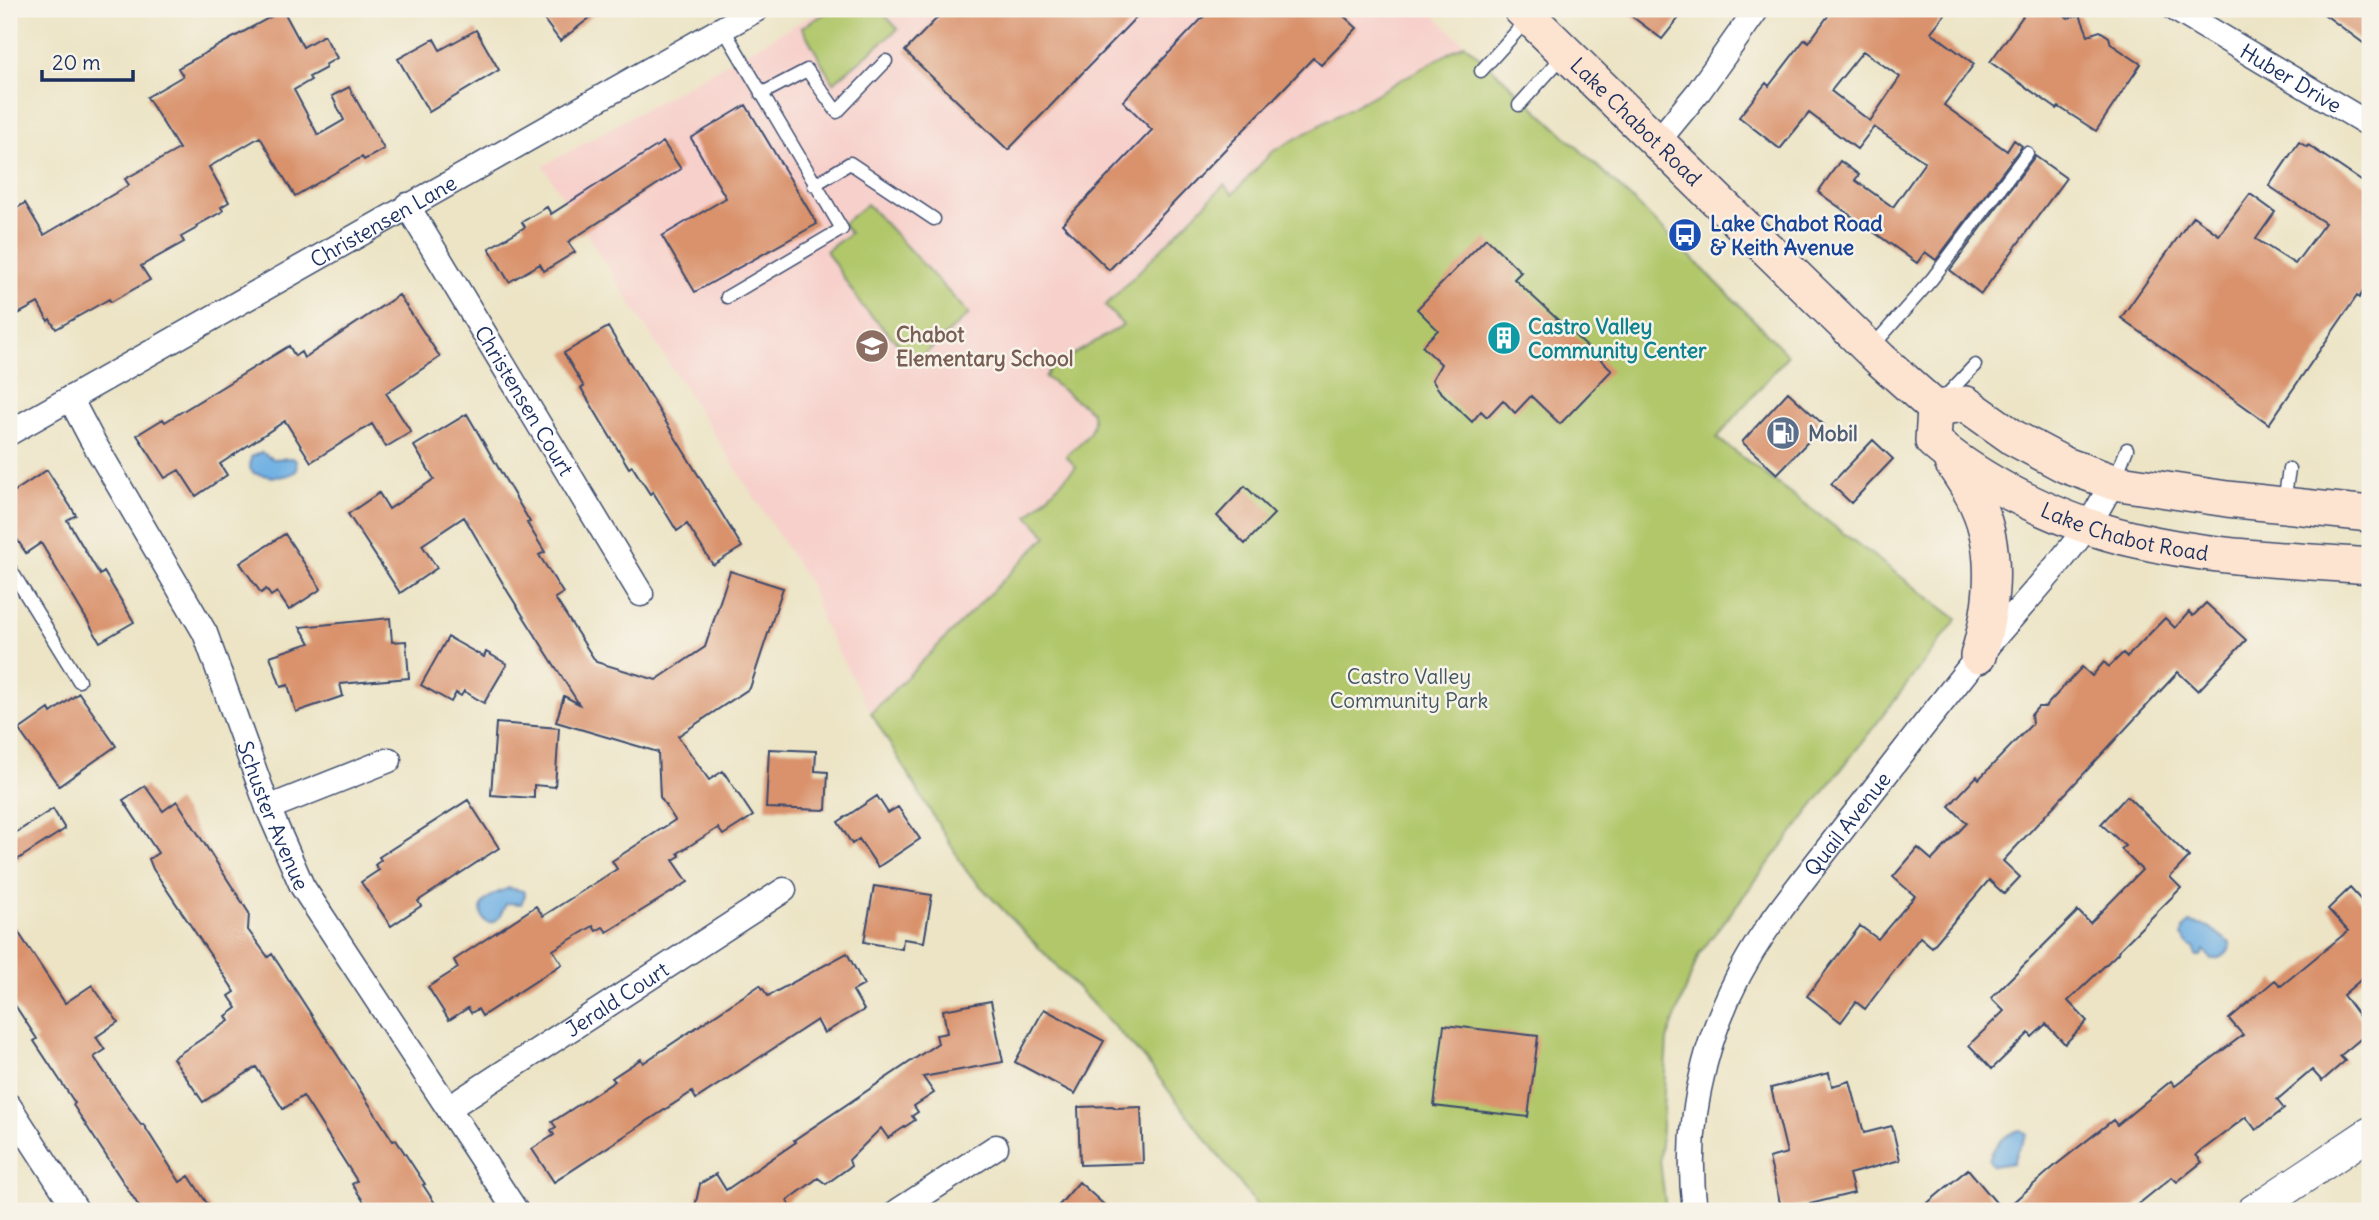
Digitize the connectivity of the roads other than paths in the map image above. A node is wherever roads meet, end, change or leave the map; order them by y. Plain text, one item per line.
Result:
1 (757, 9) edge
2 (1757, 9) edge
3 (2175, 9) edge
4 (1525, 13) edge
5 (723, 28) junction
6 (1566, 53) junction
7 (886, 61) dead end
8 (1481, 71) dead end
9 (761, 94) junction
10 (1519, 105) dead end
11 (2370, 125) edge
12 (1658, 141) junction
13 (2027, 153) dead end
14 (814, 185) junction
15 (407, 205) junction
16 (934, 219) dead end
17 (727, 297) dead end
18 (1870, 349) junction
19 (1975, 365) dead end
20 (70, 398) junction
21 (1934, 408) junction
22 (12, 424) edge
23 (2127, 449) dead end
24 (1946, 453) junction
25 (2289, 469) dead end
26 (2113, 482) junction
27 (2284, 506) junction
28 (2370, 514) edge
29 (2088, 526) junction
30 (2370, 566) edge
31 (9, 568) edge
32 (641, 594) dead end
33 (1978, 656) junction
34 (79, 681) dead end
35 (390, 760) dead end
36 (268, 808) junction
37 (784, 890) dead end
38 (9, 1106) edge
39 (449, 1108) junction
40 (2370, 1133) edge
41 (996, 1147) dead end
42 (77, 1211) edge
43 (516, 1211) edge
44 (898, 1211) edge
45 (1695, 1211) edge
46 (2253, 1211) edge

1 - 5 street, Christensen Lane
2 - 12 street
3 - 11 street, Huber Drive
4 - 6 main road, Lake Chabot Road
4 - 8 lane
5 - 9 lane
5 - 15 street, Christensen Lane
6 - 10 lane
6 - 12 main road, Lake Chabot Road
7 - 9 lane
9 - 14 lane
12 - 18 main road, Lake Chabot Road
13 - 18 lane
14 - 16 lane
14 - 17 lane
15 - 20 street, Christensen Lane
15 - 32 street, Christensen Court
18 - 21 main road, Lake Chabot Road
19 - 21 lane
20 - 22 street, Christensen Lane
20 - 36 street, Schuster Avenue
21 - 24 main road
21 - 26 main road, Lake Chabot Road
23 - 26 lane
24 - 29 main road, Lake Chabot Road
24 - 33 main road
25 - 27 lane
26 - 27 main road, Lake Chabot Road
26 - 29 street, Quail Avenue
27 - 28 main road, Lake Chabot Road
29 - 30 main road, Lake Chabot Road
29 - 33 street, Quail Avenue
31 - 34 lane
33 - 45 street, Quail Avenue
35 - 36 street
36 - 39 street, Schuster Avenue
37 - 39 street, Jerald Court
38 - 42 street
39 - 43 street, Schuster Avenue
40 - 46 street
41 - 44 street

